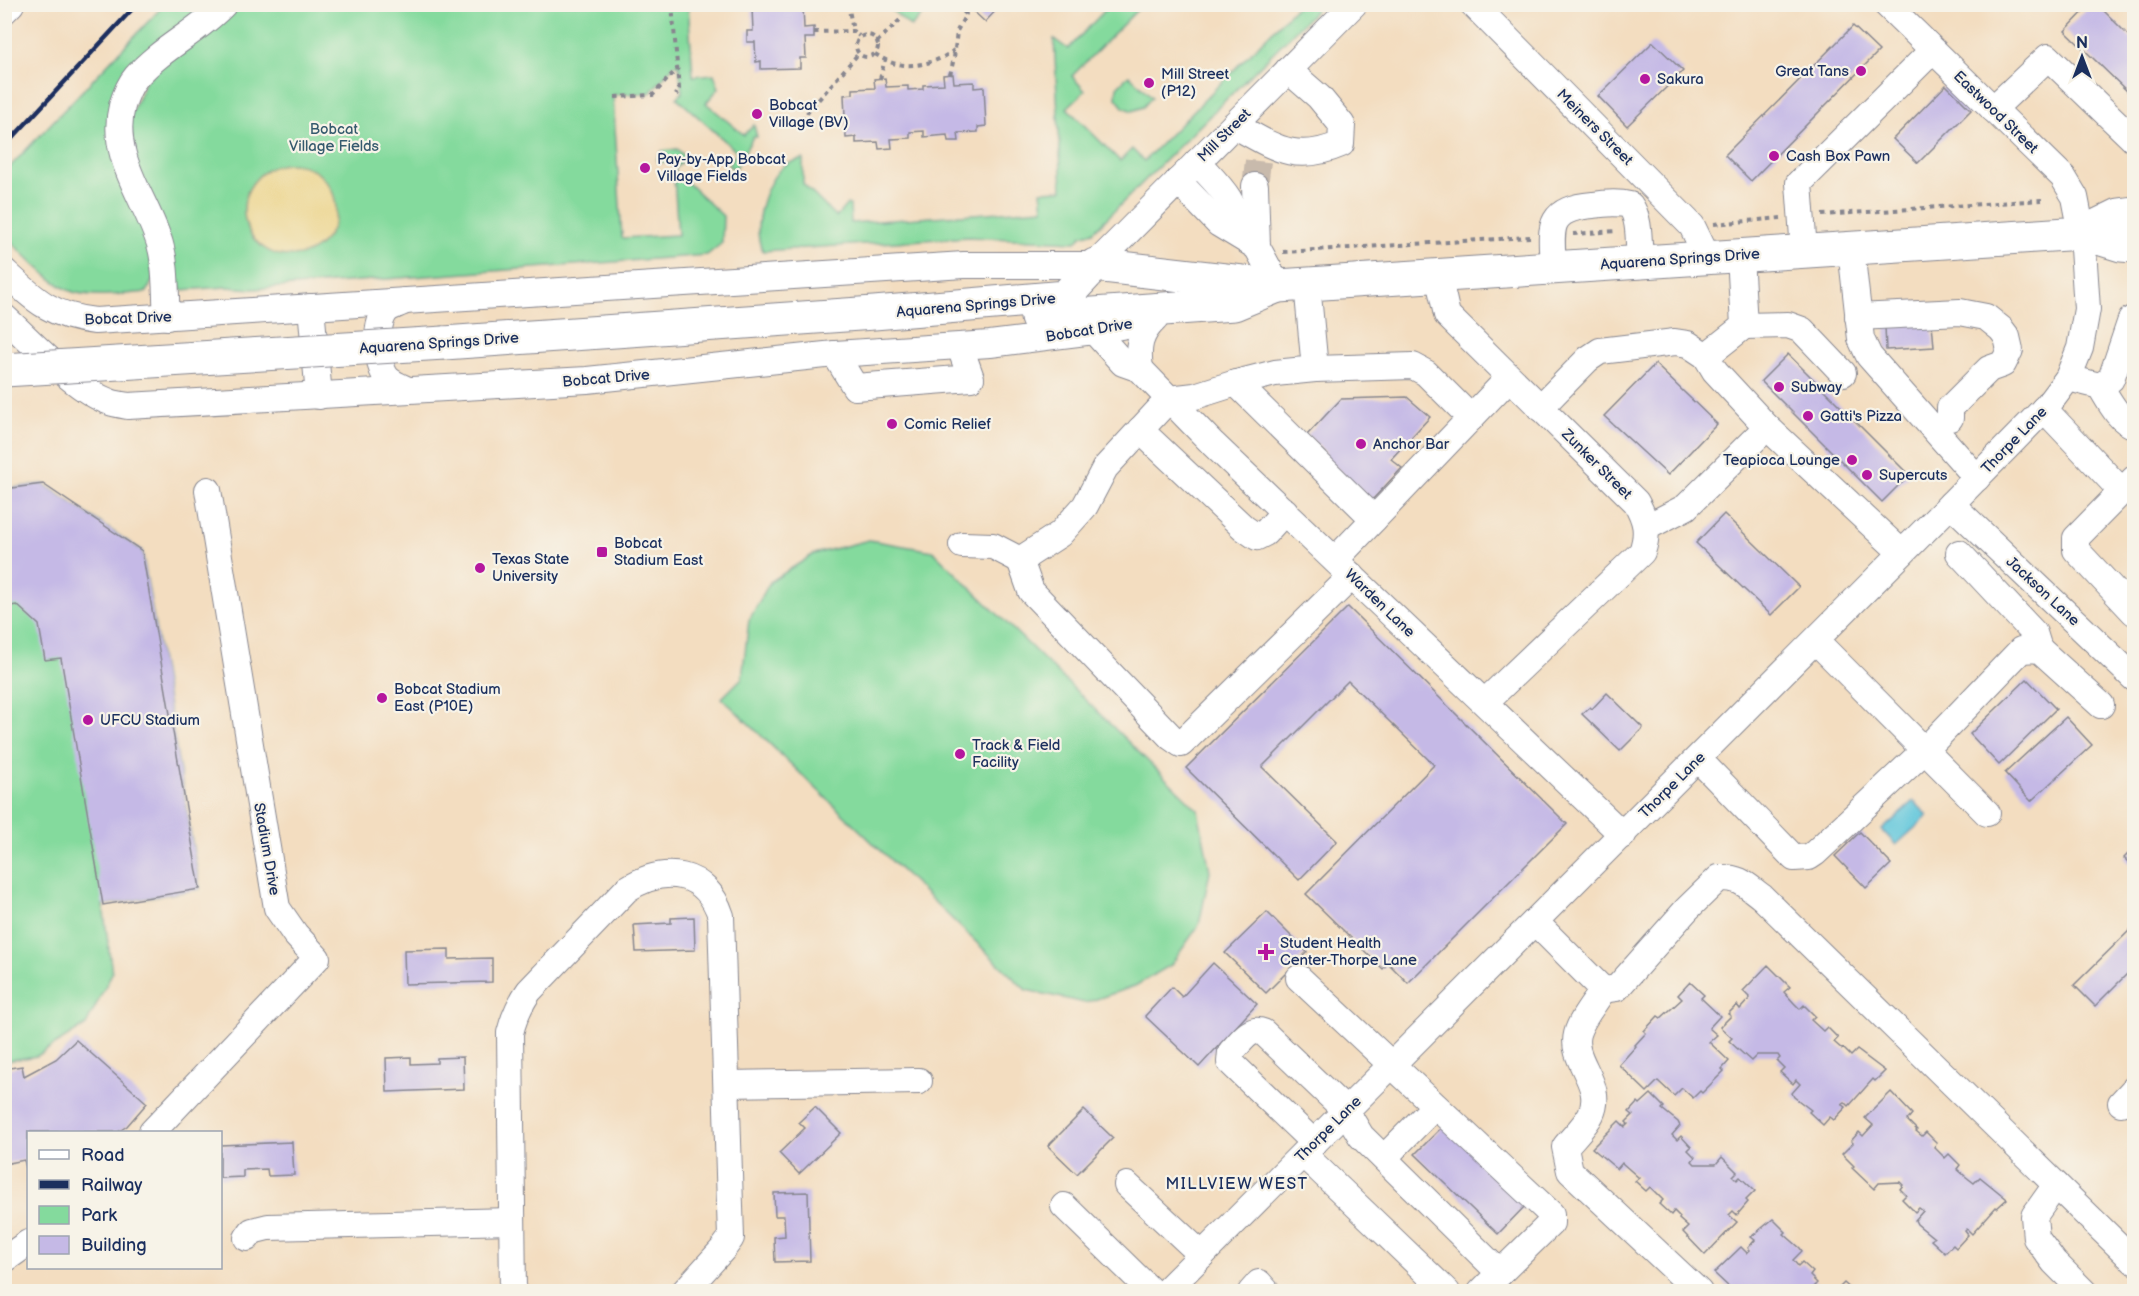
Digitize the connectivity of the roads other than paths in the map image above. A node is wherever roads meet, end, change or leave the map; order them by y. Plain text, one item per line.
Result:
1 (11, 4) edge
2 (224, 4) edge
3 (1354, 4) edge
4 (1473, 4) edge
5 (1886, 4) edge
6 (4, 11) edge
7 (1932, 51) junction
8 (1288, 70) junction
9 (1993, 109) junction
10 (1234, 125) junction
11 (2134, 140) edge
12 (1197, 162) junction
13 (1647, 180) junction
14 (1178, 181) junction
15 (1255, 186) tunnel mouth
16 (1630, 205) junction
17 (2134, 213) edge
18 (2082, 233) junction
19 (1252, 245) junction
20 (1639, 246) junction
21 (2134, 246) edge
22 (1851, 249) junction
23 (1804, 251) junction
24 (1740, 256) junction
25 (1707, 257) junction
26 (1095, 265) junction
27 (1553, 267) junction
28 (4, 271) edge
29 (1438, 275) junction
30 (1293, 285) junction
31 (405, 301) junction
32 (1234, 304) junction
33 (310, 307) junction
34 (874, 314) junction
35 (4, 317) edge
36 (167, 317) junction
37 (1858, 317) junction
38 (2134, 318) edge
39 (1155, 320) junction
40 (1744, 326) junction
41 (1094, 332) junction
42 (1706, 356) junction
43 (1140, 369) junction
44 (1315, 369) junction
45 (4, 370) edge
46 (1843, 374) dead end
47 (1509, 378) junction
48 (2068, 378) junction
49 (1236, 383) junction
50 (2100, 386) junction
51 (408, 390) junction
52 (319, 396) junction
53 (1169, 399) junction
54 (1540, 408) junction
55 (2044, 409) junction
56 (1471, 418) junction
57 (1943, 425) junction
58 (2134, 425) edge
59 (1767, 427) junction
60 (1140, 430) junction
61 (1977, 478) junction
62 (2126, 487) edge
63 (208, 490) dead end
64 (1951, 504) junction
65 (1285, 512) junction
66 (1374, 519) junction
67 (1647, 527) junction
68 (962, 545) dead end
69 (1902, 553) junction
70 (1959, 553) dead end
71 (1020, 560) junction
72 (1344, 568) junction
73 (2134, 612) edge
74 (1816, 641) junction
75 (2039, 649) junction
76 (2134, 678) edge
77 (1485, 702) junction
78 (2101, 705) dead end
79 (1925, 750) junction
80 (1698, 759) junction
81 (1987, 813) dead end
82 (1623, 835) junction
83 (1535, 922) junction
84 (1299, 978) dead end
85 (1603, 990) junction
86 (1392, 1065) junction
87 (919, 1081) dead end
88 (727, 1084) junction
89 (1435, 1106) junction
90 (1346, 1111) junction
91 (153, 1131) edge
92 (1308, 1148) junction
93 (1384, 1158) junction
94 (1126, 1185) dead end
95 (2056, 1185) junction
96 (1064, 1206) dead end
97 (512, 1221) junction
98 (247, 1238) dead end
99 (27, 1244) edge
100 (1202, 1255) junction
101 (4, 1260) edge
102 (2134, 1261) edge
103 (1500, 1273) junction
104 (513, 1292) edge
105 (684, 1292) edge
106 (1152, 1292) edge
107 (1165, 1292) edge
108 (1251, 1292) edge
109 (1267, 1292) edge
110 (1447, 1292) edge
111 (1481, 1292) edge
112 (1699, 1292) edge
113 (2084, 1292) edge

1 - 6 street
2 - 36 street
3 - 8 street, Mill Street
4 - 13 street, Meiners Street
5 - 7 street, Eastwood Street
7 - 9 street, Eastwood Street
7 - 23 street
8 - 10 street, Mill Street
8 - 10 street
9 - 11 street
9 - 18 street, Eastwood Street
10 - 12 street, Mill Street
12 - 14 street, Mill Street
12 - 19 street
13 - 16 street
13 - 25 street, Meiners Street
14 - 19 street
14 - 26 street, Mill Street
15 - 19 street
16 - 20 street
16 - 27 street
17 - 18 main road, Aquarena Springs Drive
18 - 21 main road, Aquarena Springs Drive
18 - 22 main road, Aquarena Springs Drive
18 - 48 street, Thorpe Lane
19 - 30 street
20 - 25 main road, Aquarena Springs Drive
20 - 27 main road, Aquarena Springs Drive
22 - 23 main road, Aquarena Springs Drive
22 - 37 street
23 - 24 main road, Aquarena Springs Drive
24 - 25 main road, Aquarena Springs Drive
24 - 40 street
26 - 30 main road, Aquarena Springs Drive
26 - 31 street, Bobcat Drive
26 - 34 main road, Aquarena Springs Drive
27 - 29 main road, Aquarena Springs Drive
28 - 36 street, Bobcat Drive
29 - 30 main road, Aquarena Springs Drive
29 - 47 street, Zunker Street
30 - 32 main road, Aquarena Springs Drive
30 - 44 street
31 - 33 street, Bobcat Drive
31 - 51 street
32 - 34 main road, Aquarena Springs Drive
32 - 39 street, Bobcat Drive
33 - 36 street, Bobcat Drive
33 - 52 street
34 - 45 main road, Aquarena Springs Drive, bridge
35 - 52 street, Bobcat Drive
37 - 57 street
37 - 57 street
38 - 50 street
39 - 41 street, Bobcat Drive
39 - 43 street
40 - 42 street
40 - 46 street
41 - 43 street, Warden Lane
41 - 51 street, Bobcat Drive
42 - 54 street
42 - 59 street
43 - 53 street, Warden Lane
44 - 49 street
44 - 56 street
47 - 54 street, Zunker Street
47 - 56 street
48 - 50 street
48 - 55 street, Thorpe Lane
49 - 53 street
49 - 66 street
50 - 58 street
51 - 52 street, Bobcat Drive
53 - 60 street
53 - 65 street, Warden Lane
54 - 67 street, Zunker Street
55 - 61 street, Thorpe Lane
55 - 62 street
56 - 66 street
57 - 61 street
59 - 67 street
59 - 69 street
60 - 65 street
60 - 71 street
61 - 64 street, Thorpe Lane
62 - 73 street
63 - 91 street, Stadium Drive
64 - 69 street, Thorpe Lane
64 - 76 street, Jackson Lane
65 - 72 street, Warden Lane
66 - 72 street
67 - 77 street
68 - 71 street
69 - 74 street, Thorpe Lane
70 - 75 street
71 - 72 street
72 - 77 street, Warden Lane
74 - 79 street
74 - 80 street, Thorpe Lane
75 - 78 street
75 - 79 street
77 - 82 street, Warden Lane
79 - 80 street
79 - 81 street
80 - 82 street, Thorpe Lane
82 - 83 street, Thorpe Lane
83 - 85 street
83 - 86 street, Thorpe Lane
84 - 86 street
85 - 95 street
85 - 112 street
86 - 89 street
86 - 90 street, Thorpe Lane
87 - 88 street
88 - 97 street
88 - 105 street
89 - 93 street
89 - 103 street
90 - 92 street, Thorpe Lane
90 - 92 street
90 - 93 street
92 - 100 street, Thorpe Lane
92 - 110 street
93 - 103 street
94 - 100 street
95 - 102 street
95 - 113 street
96 - 106 street
97 - 98 street
97 - 104 street
99 - 101 street
100 - 107 street, Thorpe Lane
103 - 111 street
108 - 109 street

